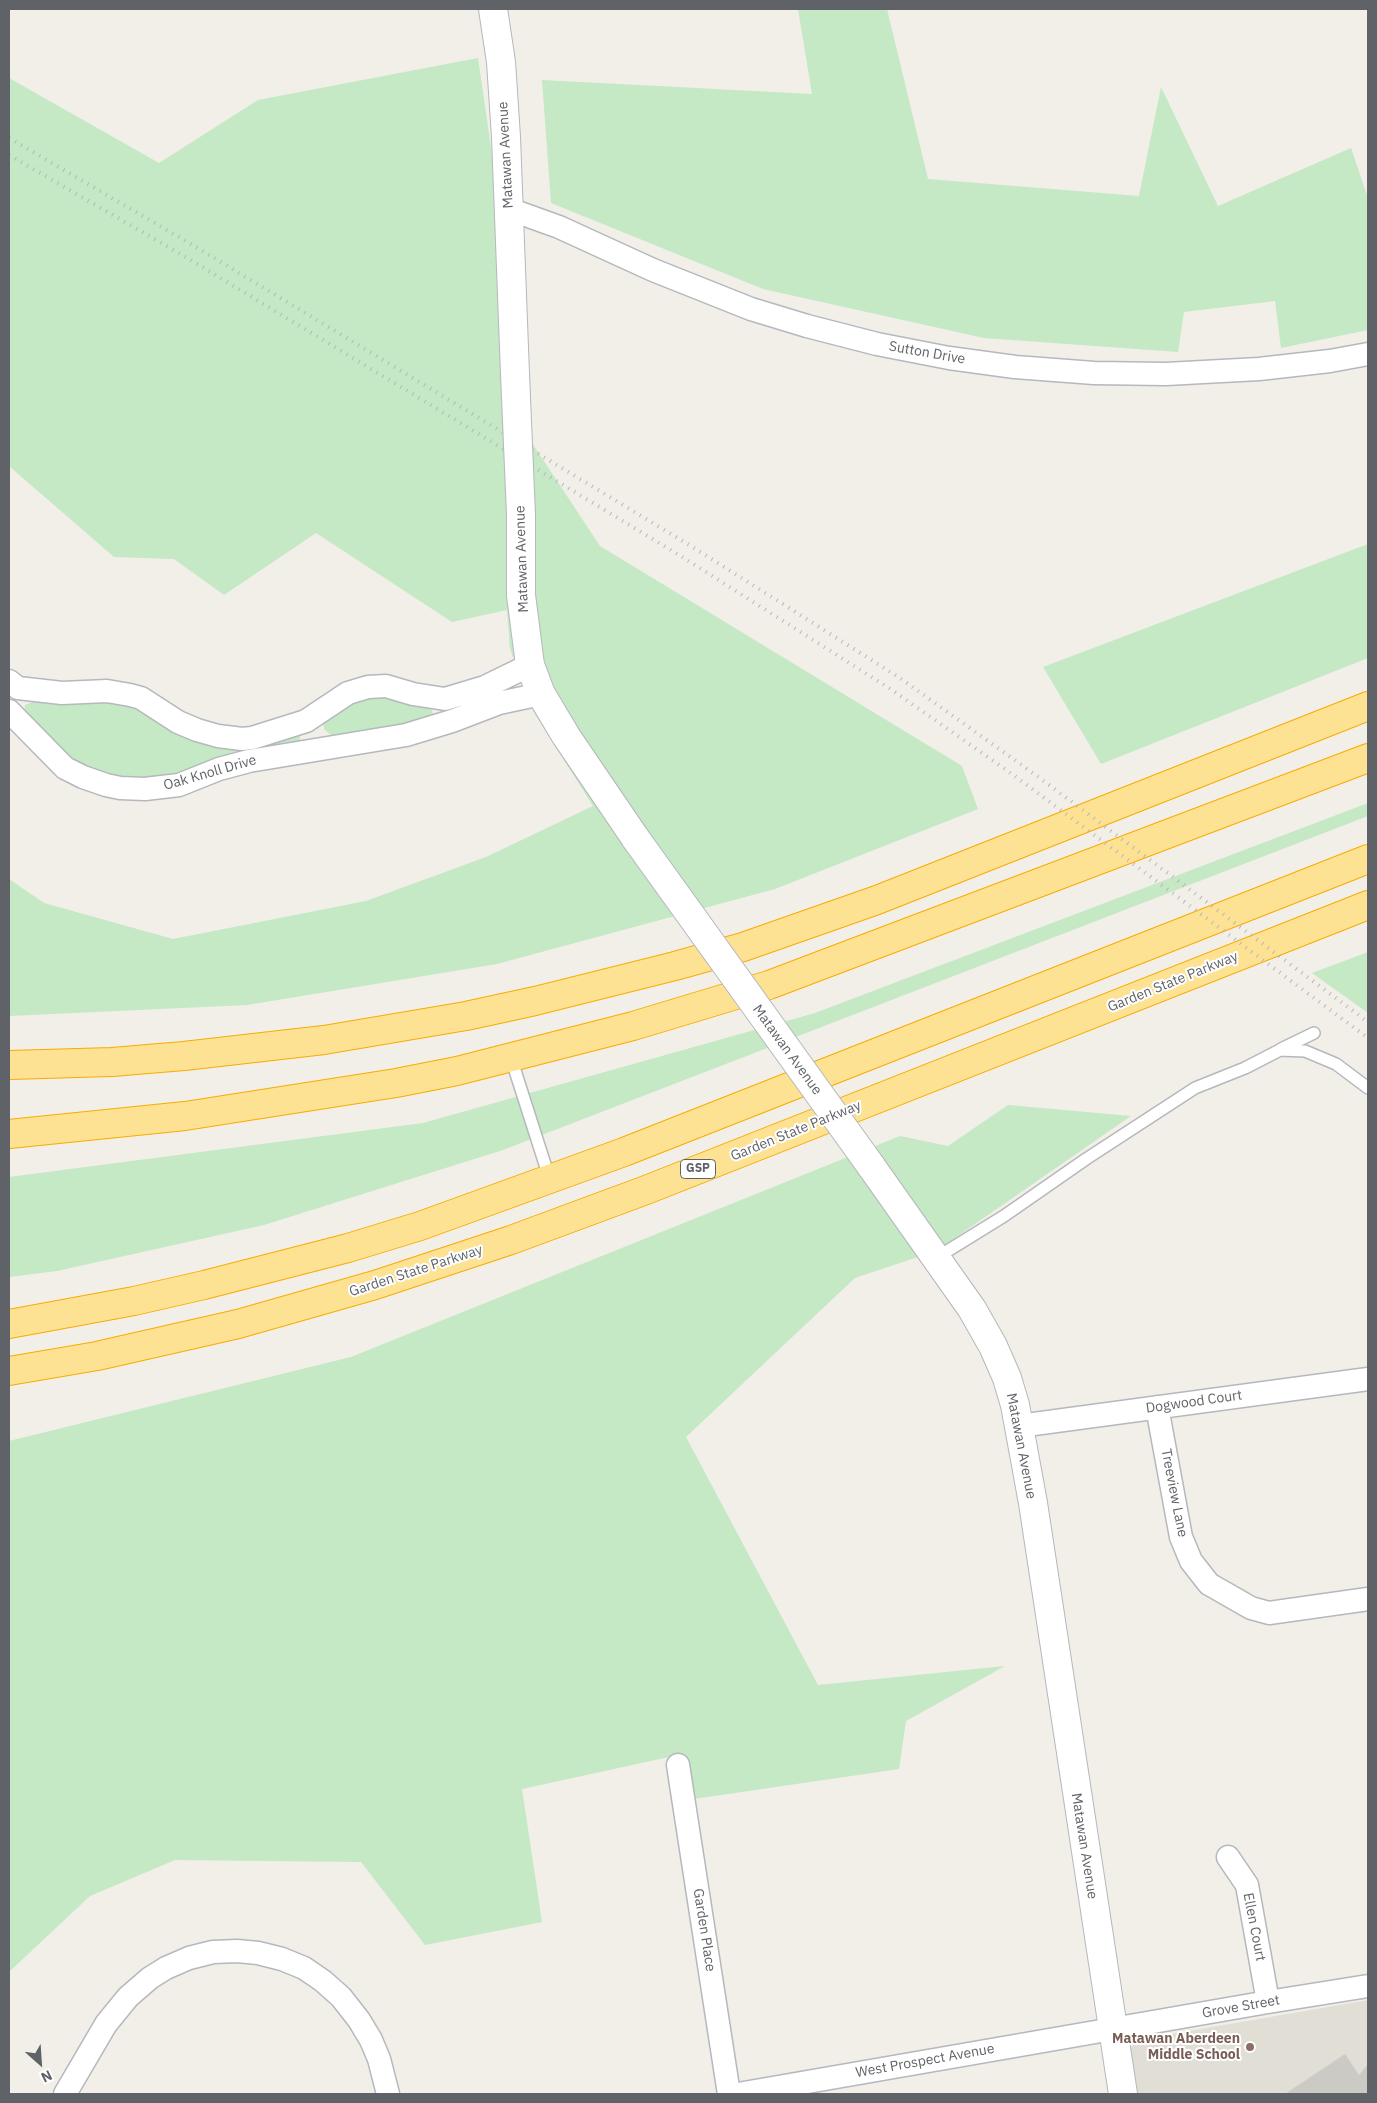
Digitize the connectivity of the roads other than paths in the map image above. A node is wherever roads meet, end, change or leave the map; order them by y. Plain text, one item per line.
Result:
1 (493, 9) edge
2 (509, 209) junction
3 (1368, 354) edge
4 (530, 664) junction
5 (12, 691) edge
6 (541, 694) junction
7 (445, 699) junction
8 (1368, 706) edge
9 (9, 711) edge
10 (306, 721) junction
11 (452, 722) junction
12 (318, 748) junction
13 (1368, 758) edge
14 (1368, 859) edge
15 (1368, 905) edge
16 (1314, 1033) dead end
17 (1280, 1050) junction
18 (511, 1057) junction
19 (9, 1065) edge
20 (1368, 1088) edge
21 (9, 1134) edge
22 (550, 1180) junction
23 (936, 1258) junction
24 (9, 1324) edge
25 (9, 1371) edge
26 (1368, 1379) edge
27 (1157, 1407) junction
28 (1019, 1426) junction
29 (1368, 1599) edge
30 (678, 1765) dead end
31 (1228, 1857) dead end
32 (1368, 1986) edge
33 (1268, 2002) junction
34 (1113, 2028) junction
35 (65, 2094) edge
36 (388, 2094) edge
37 (729, 2094) edge
38 (738, 2094) edge
39 (1123, 2094) edge

1 - 2 street, Matawan Avenue
2 - 3 street, Sutton Drive
2 - 4 street, Matawan Avenue, bridge
4 - 6 street, Matawan Avenue
4 - 7 street, Oak Knoll Drive
5 - 10 street, Oak Knoll Drive
6 - 11 street, Oak Knoll Drive
6 - 23 street, Matawan Avenue, bridge
7 - 10 street, Oak Knoll Drive
7 - 11 street
8 - 19 highway
9 - 12 street, Oak Knoll Drive
10 - 12 street
11 - 12 street, Oak Knoll Drive
13 - 18 highway
14 - 22 highway
15 - 25 highway, Garden State Parkway / GSP
16 - 17 lane
17 - 20 lane
17 - 23 lane
18 - 21 highway
18 - 22 lane
22 - 24 highway
23 - 28 street, Matawan Avenue
26 - 27 street, Dogwood Court
27 - 28 street, Dogwood Court
27 - 29 street, Treeview Lane
28 - 34 street, Matawan Avenue
30 - 37 street, Garden Place
31 - 33 street, Ellen Court
32 - 33 street, Grove Street
33 - 34 street, Grove Street
34 - 38 street, West Prospect Avenue
34 - 39 street, Matawan Avenue
35 - 36 street

